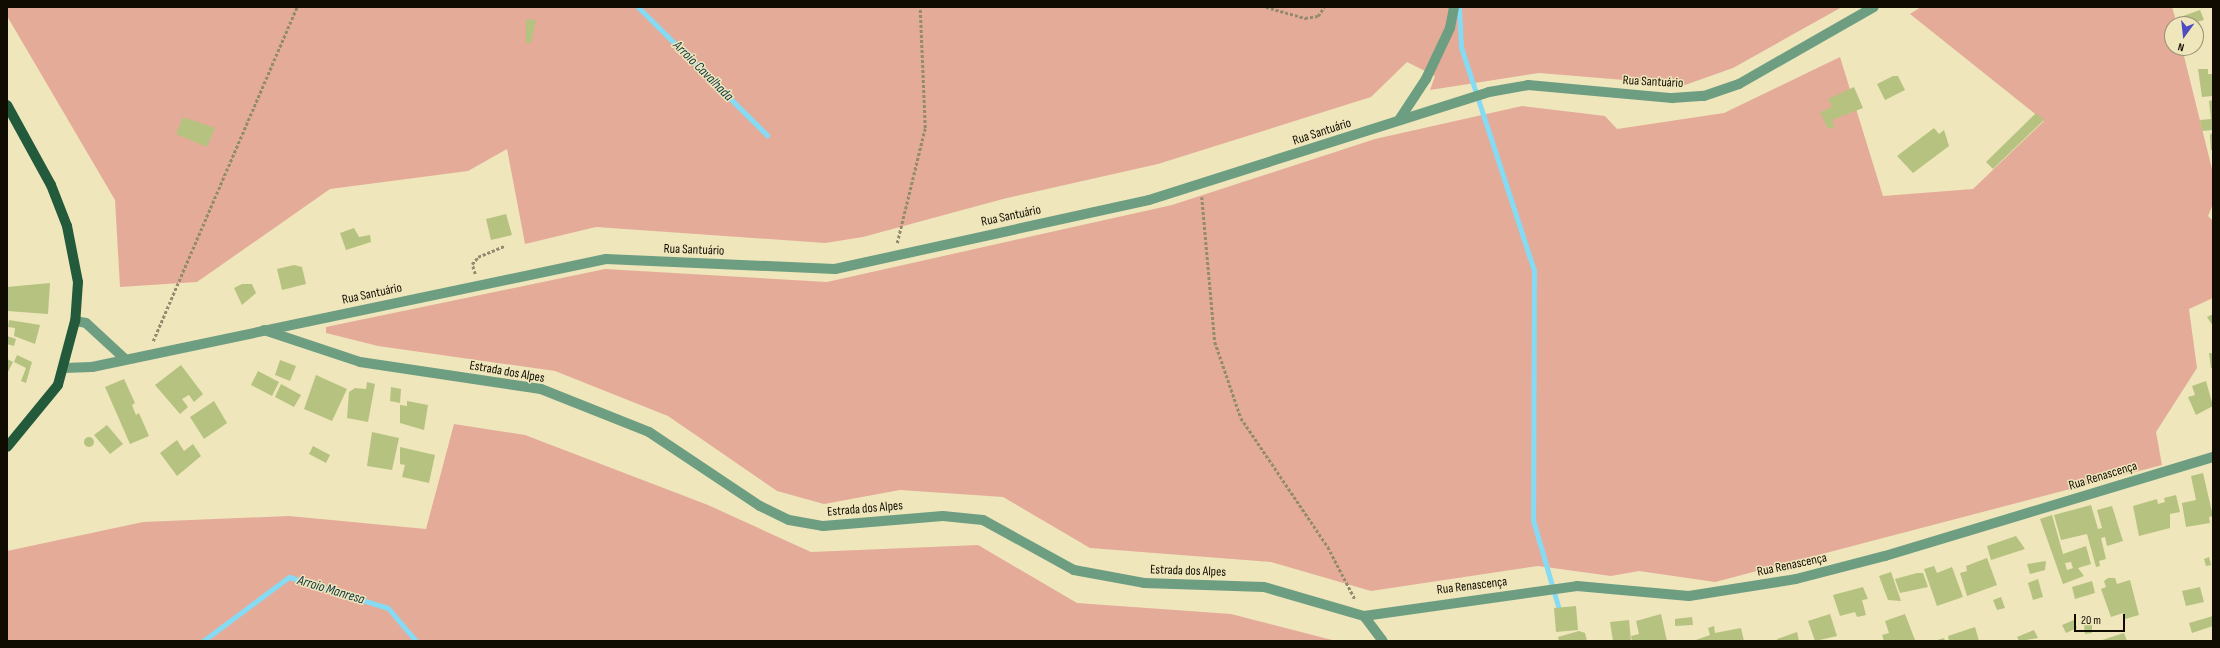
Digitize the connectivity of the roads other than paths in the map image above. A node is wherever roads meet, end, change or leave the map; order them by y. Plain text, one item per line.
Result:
1 (1454, 7) edge
2 (1874, 7) edge
3 (7, 105) edge
4 (1399, 120) junction
5 (75, 321) junction
6 (264, 330) junction
7 (125, 359) junction
8 (64, 368) junction
9 (7, 447) edge
10 (2213, 457) edge
11 (1364, 616) junction
12 (1384, 641) edge

1 - 4 street
2 - 4 street, Rua Santuário
3 - 5 main road
4 - 6 street, Rua Santuário
5 - 7 street
5 - 8 main road
6 - 7 street, Rua Santuário
6 - 11 street, Estrada dos Alpes
7 - 8 street, Rua Santuário
8 - 9 main road
10 - 11 street, Rua Renascença
11 - 12 street

